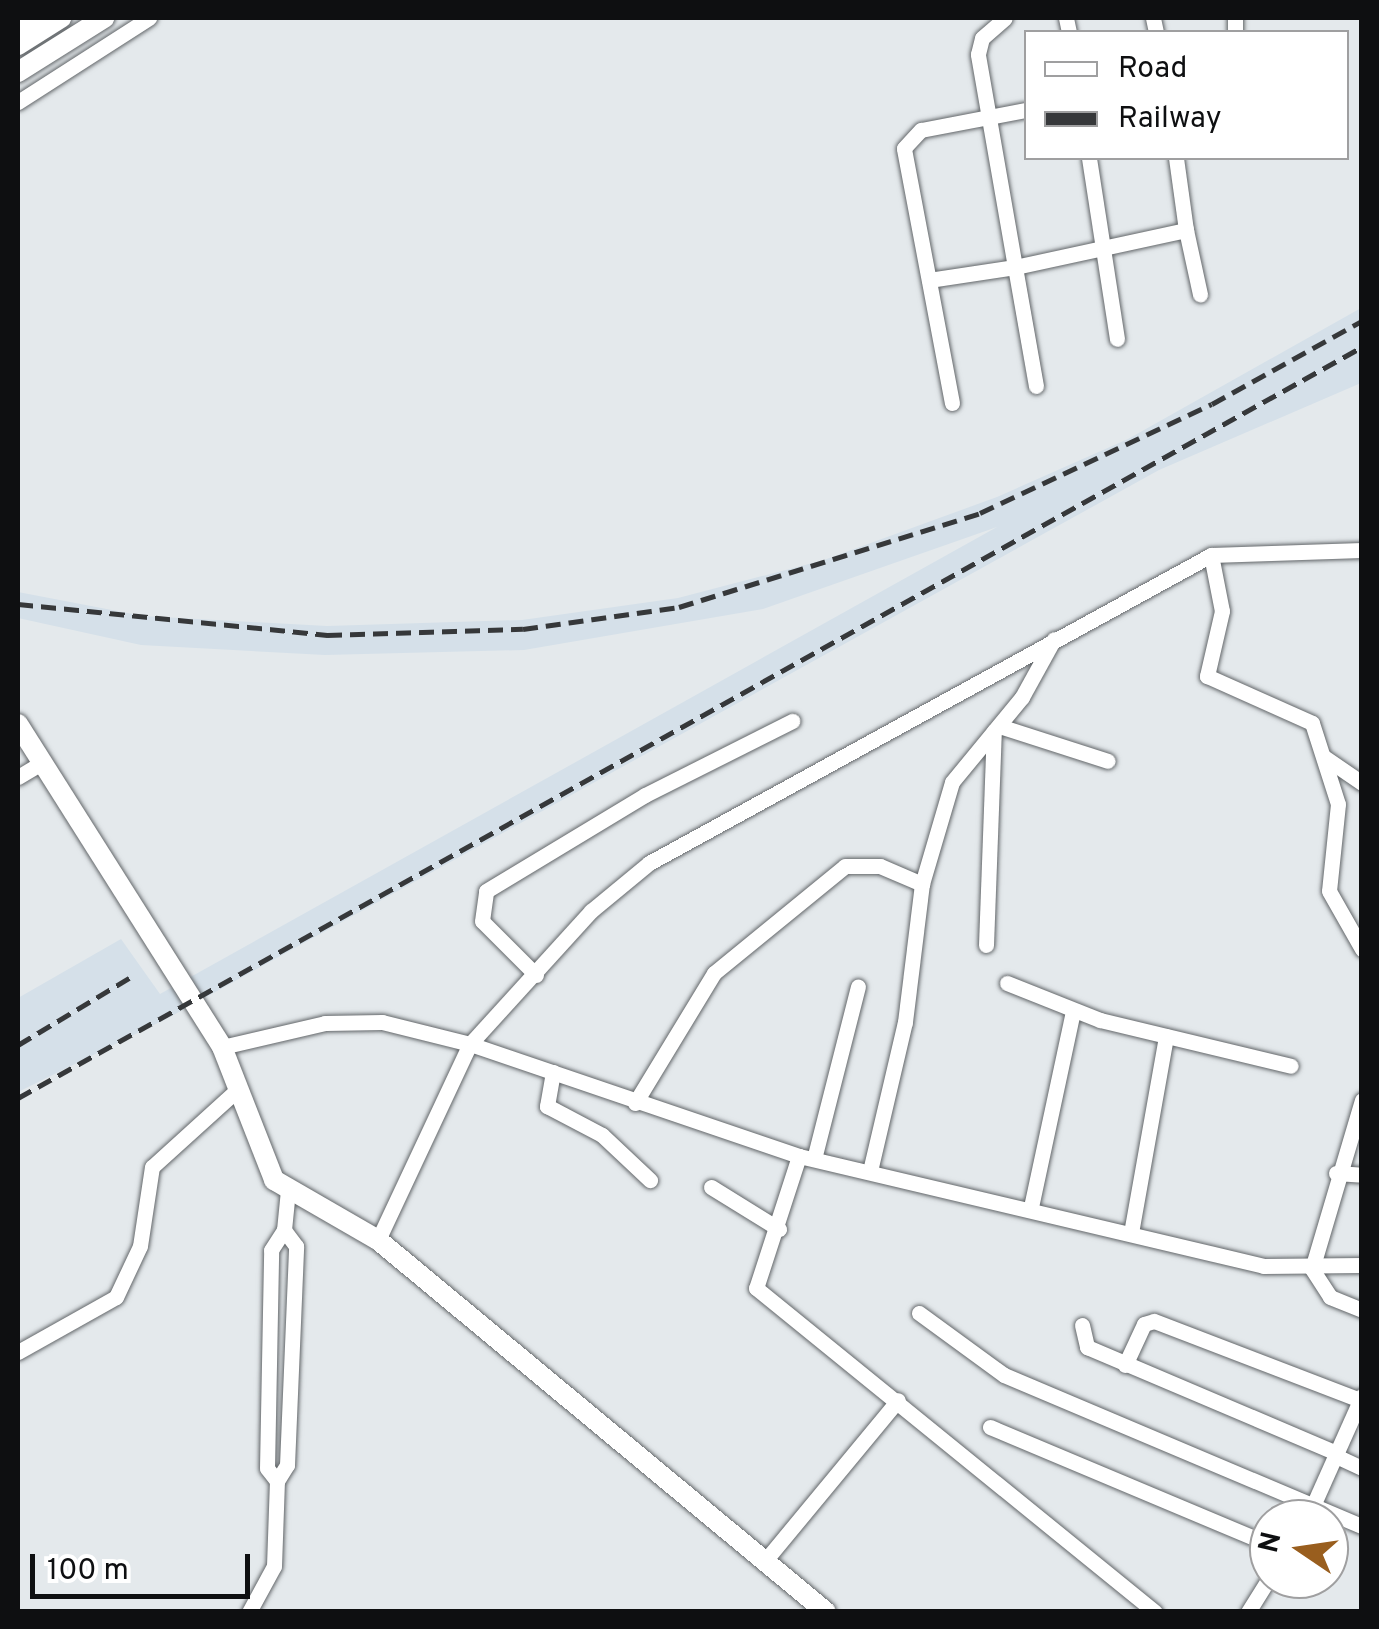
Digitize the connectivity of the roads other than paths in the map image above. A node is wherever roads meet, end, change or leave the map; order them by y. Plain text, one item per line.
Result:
1 (35, 18) edge
2 (61, 18) edge
3 (104, 18) edge
4 (149, 18) edge
5 (1005, 18) edge
6 (18, 28) edge
7 (18, 45) edge
8 (18, 72) edge
9 (18, 102) edge
10 (1024, 110) edge
11 (990, 116) junction
12 (1089, 160) edge
13 (1176, 160) edge
14 (1186, 230) junction
15 (1102, 247) junction
16 (1015, 267) junction
17 (929, 280) junction
18 (1200, 294) dead end
19 (1118, 339) dead end
20 (1036, 386) dead end
21 (952, 403) dead end
22 (1362, 550) edge
23 (1211, 555) junction
24 (1054, 639) junction
25 (792, 721) dead end
26 (18, 724) edge
27 (996, 729) junction
28 (1324, 757) junction
29 (1108, 761) dead end
30 (40, 764) junction
31 (18, 777) edge
32 (1362, 783) edge
33 (922, 884) junction
34 (986, 945) dead end
35 (1362, 948) edge
36 (536, 975) junction
37 (1007, 983) dead end
38 (858, 986) dead end
39 (1073, 1011) junction
40 (1166, 1036) junction
41 (470, 1044) junction
42 (222, 1047) junction
43 (1290, 1066) dead end
44 (553, 1072) junction
45 (238, 1090) junction
46 (1362, 1100) edge
47 (635, 1102) junction
48 (806, 1157) junction
49 (870, 1171) junction
50 (1336, 1174) junction
51 (1362, 1175) edge
52 (650, 1180) dead end
53 (711, 1188) dead end
54 (288, 1190) junction
55 (1031, 1207) junction
56 (779, 1229) junction
57 (284, 1230) junction
58 (1131, 1233) junction
59 (378, 1240) junction
60 (1362, 1265) edge
61 (1312, 1268) junction
62 (1362, 1310) edge
63 (919, 1313) dead end
64 (1082, 1324) dead end
65 (18, 1352) edge
66 (1124, 1366) junction
67 (1361, 1399) edge
68 (898, 1400) junction
69 (990, 1427) dead end
70 (1336, 1454) junction
71 (1362, 1468) edge
72 (277, 1480) junction
73 (1283, 1499) edge
74 (1317, 1499) edge
75 (1249, 1536) edge
76 (764, 1562) junction
77 (250, 1612) edge
78 (826, 1612) edge
79 (1155, 1612) edge

1 - 6 street
2 - 7 street
3 - 8 street
4 - 9 street
5 - 11 street
10 - 11 street
11 - 16 street
11 - 17 street
12 - 15 street
13 - 14 street
14 - 15 street
14 - 18 street
15 - 16 street
15 - 19 street
16 - 17 street
16 - 20 street
17 - 21 street
22 - 23 street
23 - 24 street
23 - 28 street
24 - 27 street
24 - 36 street
25 - 36 street
26 - 30 street
27 - 29 street
27 - 33 street
27 - 34 street
28 - 32 street
28 - 35 street
30 - 31 street
30 - 42 street
33 - 47 street
33 - 49 street
36 - 41 street
37 - 39 street
38 - 48 street
39 - 40 street
39 - 55 street
40 - 43 street
40 - 58 street
41 - 42 street
41 - 44 street
41 - 59 street
42 - 45 street
44 - 47 street
44 - 52 street
45 - 54 street
45 - 65 street
46 - 50 street
47 - 48 street
48 - 49 street
48 - 56 street
49 - 55 street
50 - 51 street
50 - 61 street
53 - 56 street
54 - 57 street
54 - 59 street
55 - 58 street
56 - 68 street
57 - 72 street
57 - 72 street
58 - 61 street
59 - 76 street
60 - 61 street
61 - 62 street
63 - 73 street
64 - 66 street
66 - 67 street
66 - 70 street
67 - 70 street
68 - 76 street
68 - 79 street
69 - 75 street
70 - 71 street
70 - 74 street
72 - 77 street
76 - 78 street

